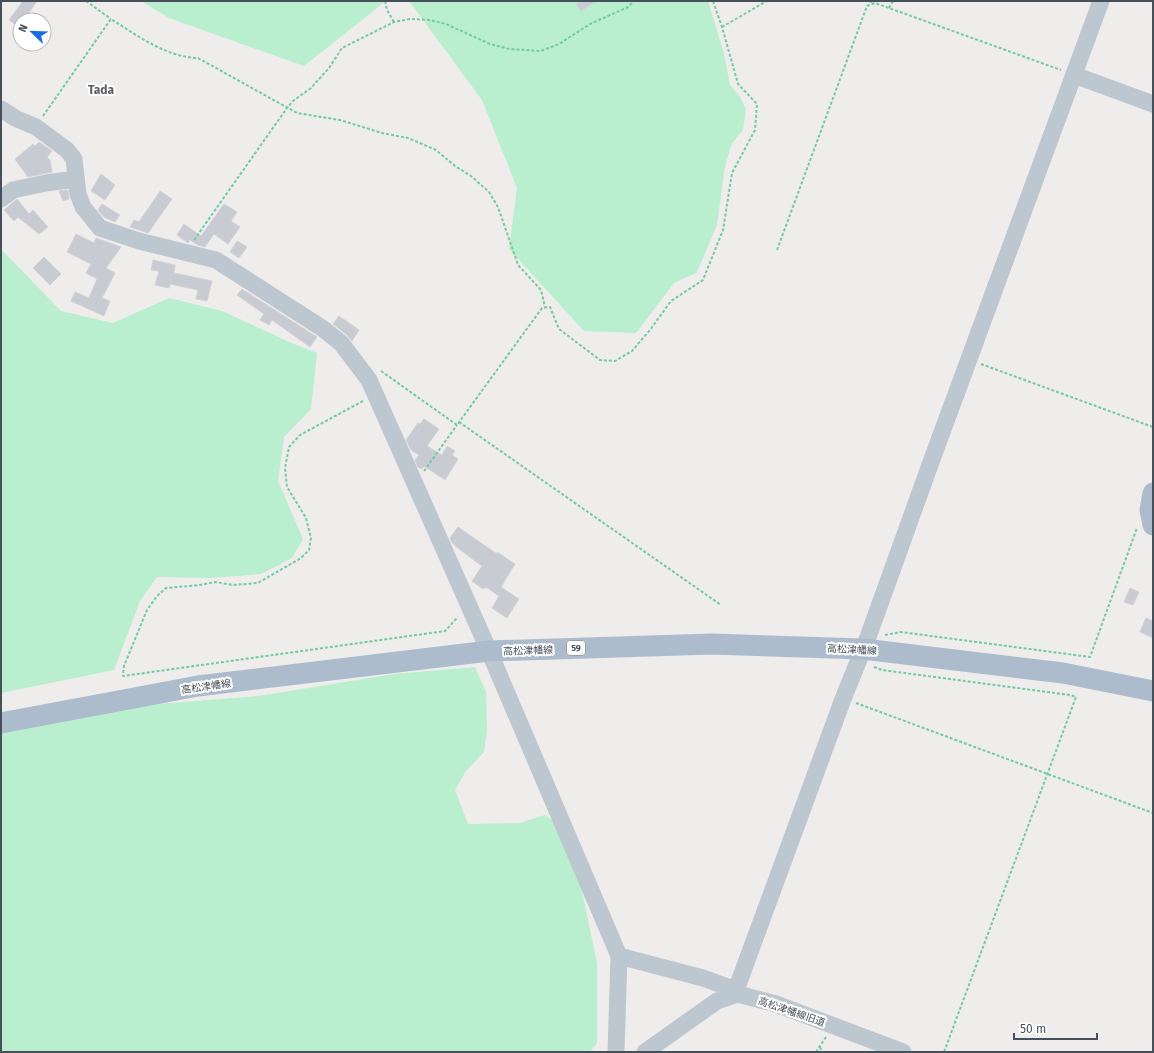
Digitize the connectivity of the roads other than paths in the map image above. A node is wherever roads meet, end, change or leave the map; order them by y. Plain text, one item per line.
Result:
1 (1100, 1) edge
2 (1074, 75) junction
3 (1153, 104) edge
4 (4, 116) edge
5 (76, 180) junction
6 (1, 199) edge
7 (1153, 493) edge
8 (1152, 521) edge
9 (863, 649) junction
10 (489, 651) junction
11 (1153, 691) edge
12 (1, 723) edge
13 (619, 956) junction
14 (737, 992) junction
15 (616, 1052) edge
16 (645, 1052) edge
17 (903, 1052) edge

1 - 2 street
2 - 3 street
2 - 9 street
4 - 5 street
5 - 6 street
5 - 10 street
7 - 8 main road
9 - 10 main road, 高松津幡線 / 59
9 - 11 main road, 高松津幡線 / 59
9 - 14 street
10 - 12 main road, 高松津幡線 / 59
10 - 13 street
13 - 14 street, 高松津幡線旧道
13 - 15 street
14 - 16 street
14 - 17 street, 高松津幡線旧道

